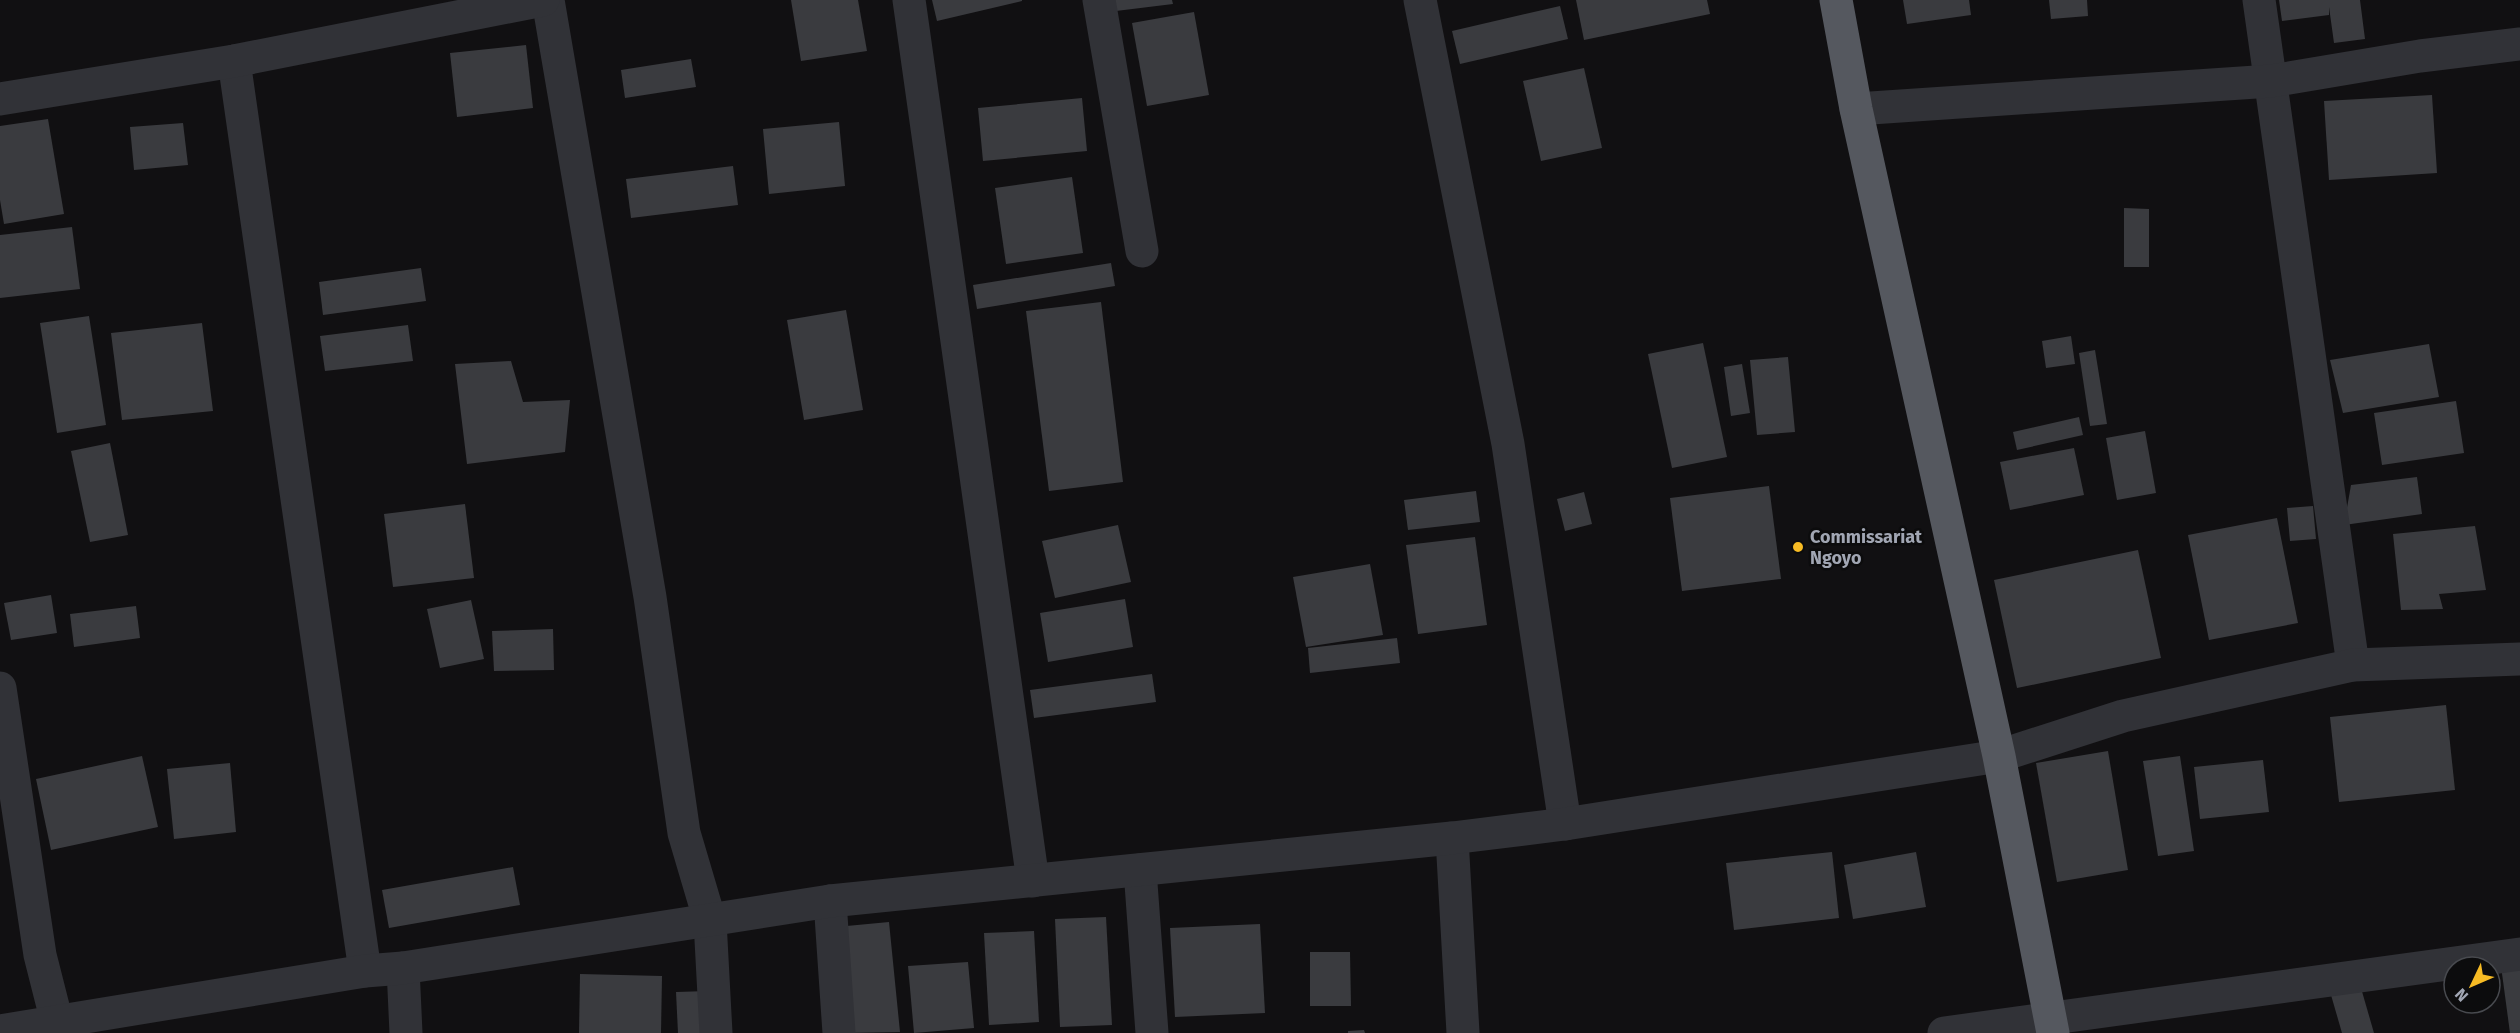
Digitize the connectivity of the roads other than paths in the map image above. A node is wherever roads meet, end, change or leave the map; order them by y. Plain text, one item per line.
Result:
1 (543, 0) edge
2 (548, 0) edge
3 (909, 0) edge
4 (1099, 0) edge
5 (1420, 0) edge
6 (1836, 0) edge
7 (2259, 0) edge
8 (2520, 44) edge
9 (234, 61) junction
10 (2271, 81) junction
11 (0, 99) edge
12 (1856, 109) junction
13 (1143, 251) dead end
14 (2520, 659) edge
15 (2353, 664) junction
16 (0, 688) edge
17 (1999, 756) junction
18 (1565, 824) junction
19 (1452, 838) junction
20 (1140, 870) junction
21 (1033, 881) junction
22 (830, 901) junction
23 (710, 921) junction
24 (2520, 954) edge
25 (403, 968) junction
26 (365, 971) junction
27 (2051, 1025) edge
28 (58, 1028) edge
29 (0, 1031) edge
30 (406, 1033) edge
31 (716, 1033) edge
32 (839, 1033) edge
33 (1152, 1033) edge
34 (1463, 1033) edge
35 (1944, 1033) edge

1 - 9 street
2 - 23 street
3 - 21 street
4 - 13 street
5 - 18 street
6 - 12 highway
7 - 10 street
8 - 10 street
9 - 11 street
9 - 26 street
10 - 12 street
10 - 15 street
12 - 17 highway
14 - 15 street
15 - 17 street
16 - 28 street
17 - 18 street
17 - 27 highway
18 - 19 street
19 - 20 street
19 - 34 street
20 - 21 street
20 - 33 street
21 - 22 street
22 - 23 street
22 - 32 street
23 - 25 street
23 - 31 street
24 - 27 street
25 - 26 street
25 - 30 street
26 - 28 street
27 - 35 street
28 - 29 street

